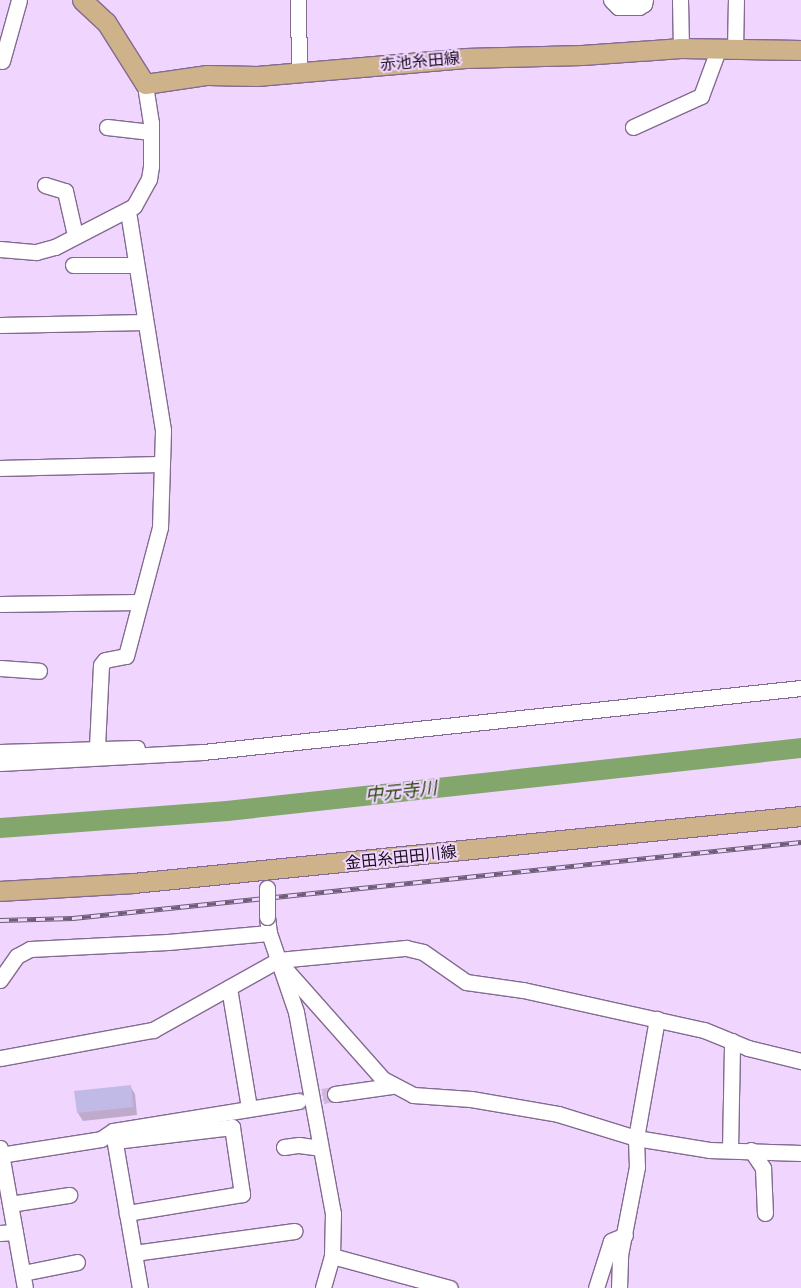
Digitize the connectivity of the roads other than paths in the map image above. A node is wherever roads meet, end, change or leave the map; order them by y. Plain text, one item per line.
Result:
1 (20, 0) edge
2 (82, 0) edge
3 (298, 0) edge
4 (611, 0) edge
5 (644, 0) edge
6 (680, 0) edge
7 (736, 0) edge
8 (681, 48) junction
9 (727, 50) junction
10 (801, 50) edge
11 (2, 61) dead end
12 (299, 72) junction
13 (145, 84) junction
14 (107, 127) dead end
15 (633, 127) dead end
16 (151, 132) junction
17 (45, 186) dead end
18 (128, 212) junction
19 (75, 234) junction
20 (0, 249) edge
21 (73, 265) dead end
22 (136, 265) junction
23 (145, 322) junction
24 (0, 325) edge
25 (162, 464) junction
26 (0, 468) edge
27 (139, 602) junction
28 (0, 604) edge
29 (0, 668) edge
30 (39, 671) dead end
31 (801, 688) edge
32 (97, 747) junction
33 (0, 752) edge
34 (168, 755) junction
35 (0, 763) edge
36 (801, 816) edge
37 (267, 880) junction
38 (0, 891) edge
39 (269, 933) junction
40 (279, 962) junction
41 (0, 980) edge
42 (229, 988) junction
43 (657, 1019) junction
44 (732, 1041) junction
45 (0, 1058) edge
46 (801, 1061) edge
47 (392, 1086) junction
48 (335, 1094) tunnel mouth
49 (299, 1101) tunnel mouth
50 (249, 1108) junction
51 (114, 1136) junction
52 (636, 1138) junction
53 (284, 1148) dead end
54 (320, 1148) junction
55 (730, 1150) junction
56 (752, 1150) junction
57 (801, 1152) edge
58 (0, 1153) edge
59 (69, 1195) dead end
60 (10, 1204) junction
61 (765, 1212) dead end
62 (126, 1213) junction
63 (294, 1231) dead end
64 (16, 1232) junction
65 (0, 1233) edge
66 (625, 1235) junction
67 (134, 1253) junction
68 (332, 1256) junction
69 (77, 1262) dead end
70 (24, 1281) edge
71 (140, 1288) edge
72 (323, 1288) edge
73 (450, 1288) edge
74 (596, 1288) edge
75 (619, 1288) edge

1 - 11 street
2 - 13 main road
3 - 12 street
4 - 5 street
6 - 8 street
7 - 9 street
8 - 9 main road, 赤池糸田線
8 - 12 main road, 赤池糸田線
9 - 10 main road, 赤池糸田線
9 - 15 street
12 - 13 main road, 赤池糸田線
13 - 16 street
14 - 16 street
16 - 18 street
17 - 19 street
18 - 19 street
18 - 22 street
19 - 20 street
21 - 22 street
22 - 23 street
23 - 24 street
23 - 25 street
25 - 26 street
25 - 27 street
27 - 28 street
27 - 32 street
29 - 30 street
31 - 34 street
32 - 33 street
32 - 34 street
34 - 35 street
36 - 37 main road, 金田糸田田川線
37 - 38 main road, 金田糸田田川線
37 - 39 street, bridge
39 - 40 street
39 - 41 street
40 - 42 street
40 - 43 street
40 - 47 street
40 - 54 street
42 - 45 street
42 - 50 street
43 - 44 street
43 - 52 street
44 - 46 street
44 - 55 street
47 - 48 street
47 - 52 street
49 - 50 street
50 - 51 street
51 - 58 street
51 - 62 street
51 - 62 street
52 - 55 street
52 - 66 street
53 - 54 street
54 - 68 street
55 - 56 street
56 - 57 street
56 - 61 street
58 - 60 street
59 - 60 street
60 - 64 street
62 - 67 street
63 - 67 street
64 - 65 street
64 - 70 street
66 - 74 street
66 - 75 street
67 - 71 street
68 - 72 street
68 - 73 street
69 - 70 street

